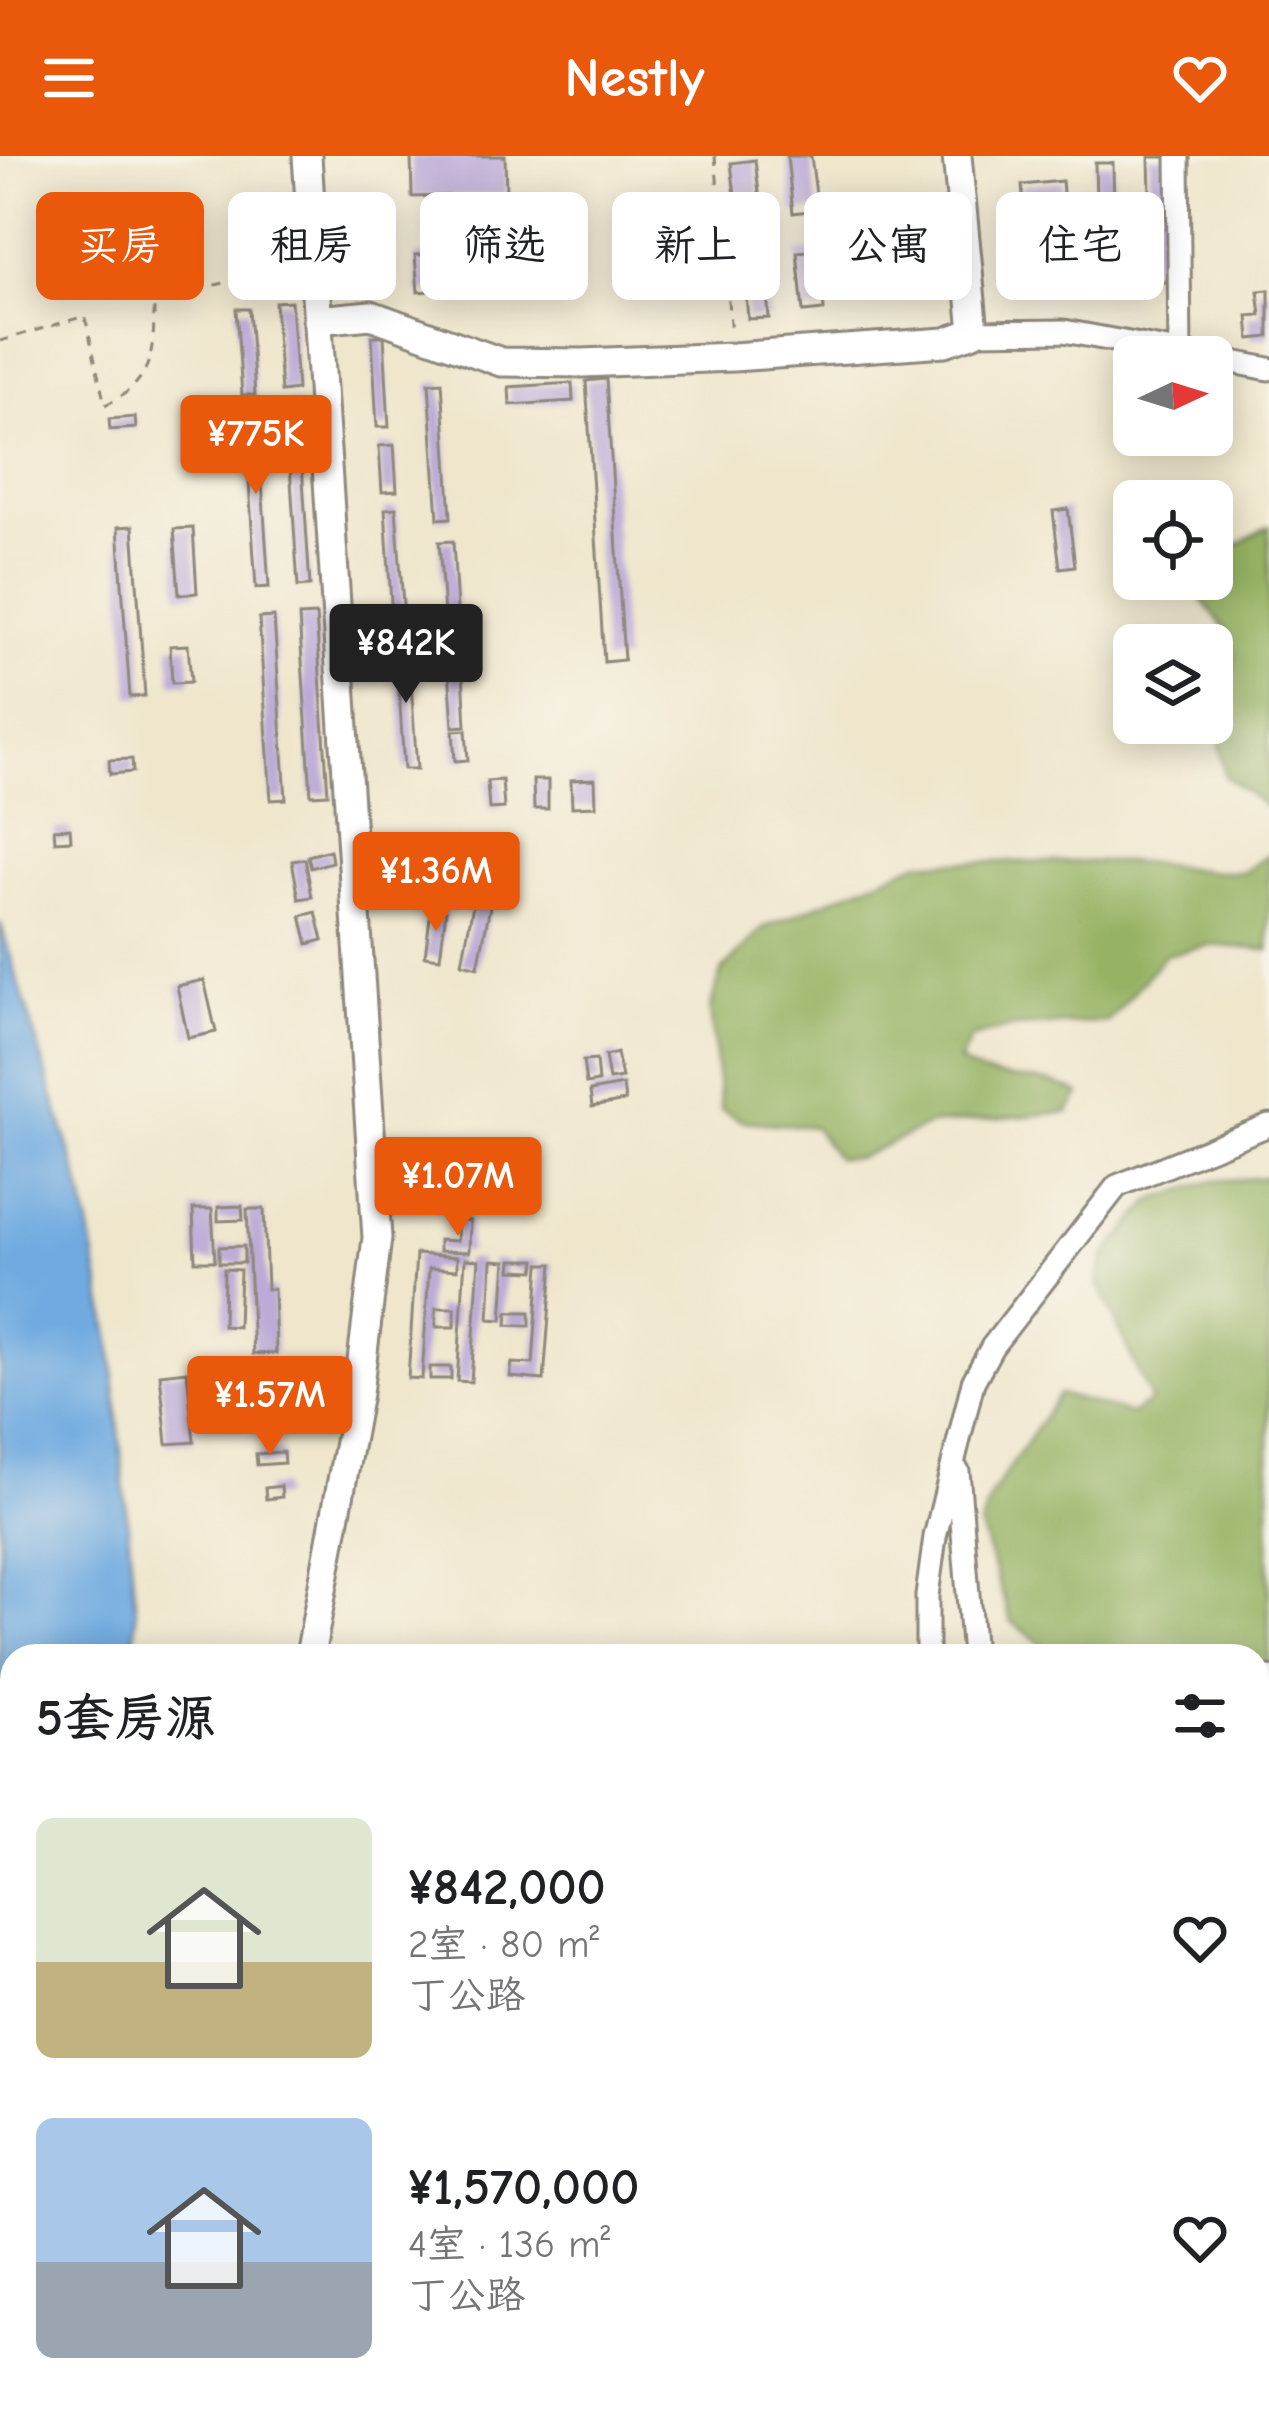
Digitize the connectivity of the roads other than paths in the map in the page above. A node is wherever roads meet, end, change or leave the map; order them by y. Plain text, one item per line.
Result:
1 (307, 156) edge
2 (957, 156) edge
3 (1178, 156) edge
4 (317, 320) junction
5 (974, 332) junction
6 (1180, 336) edge
7 (1113, 340) edge
8 (1233, 362) edge
9 (1269, 369) edge
10 (1269, 1125) edge
11 (956, 1450) junction
12 (312, 1644) edge
13 (927, 1644) edge
14 (972, 1644) edge

1 - 4 street
2 - 5 street
3 - 6 street
4 - 5 street
4 - 12 street
5 - 7 street
8 - 9 street
10 - 11 street
11 - 13 street
11 - 14 street

